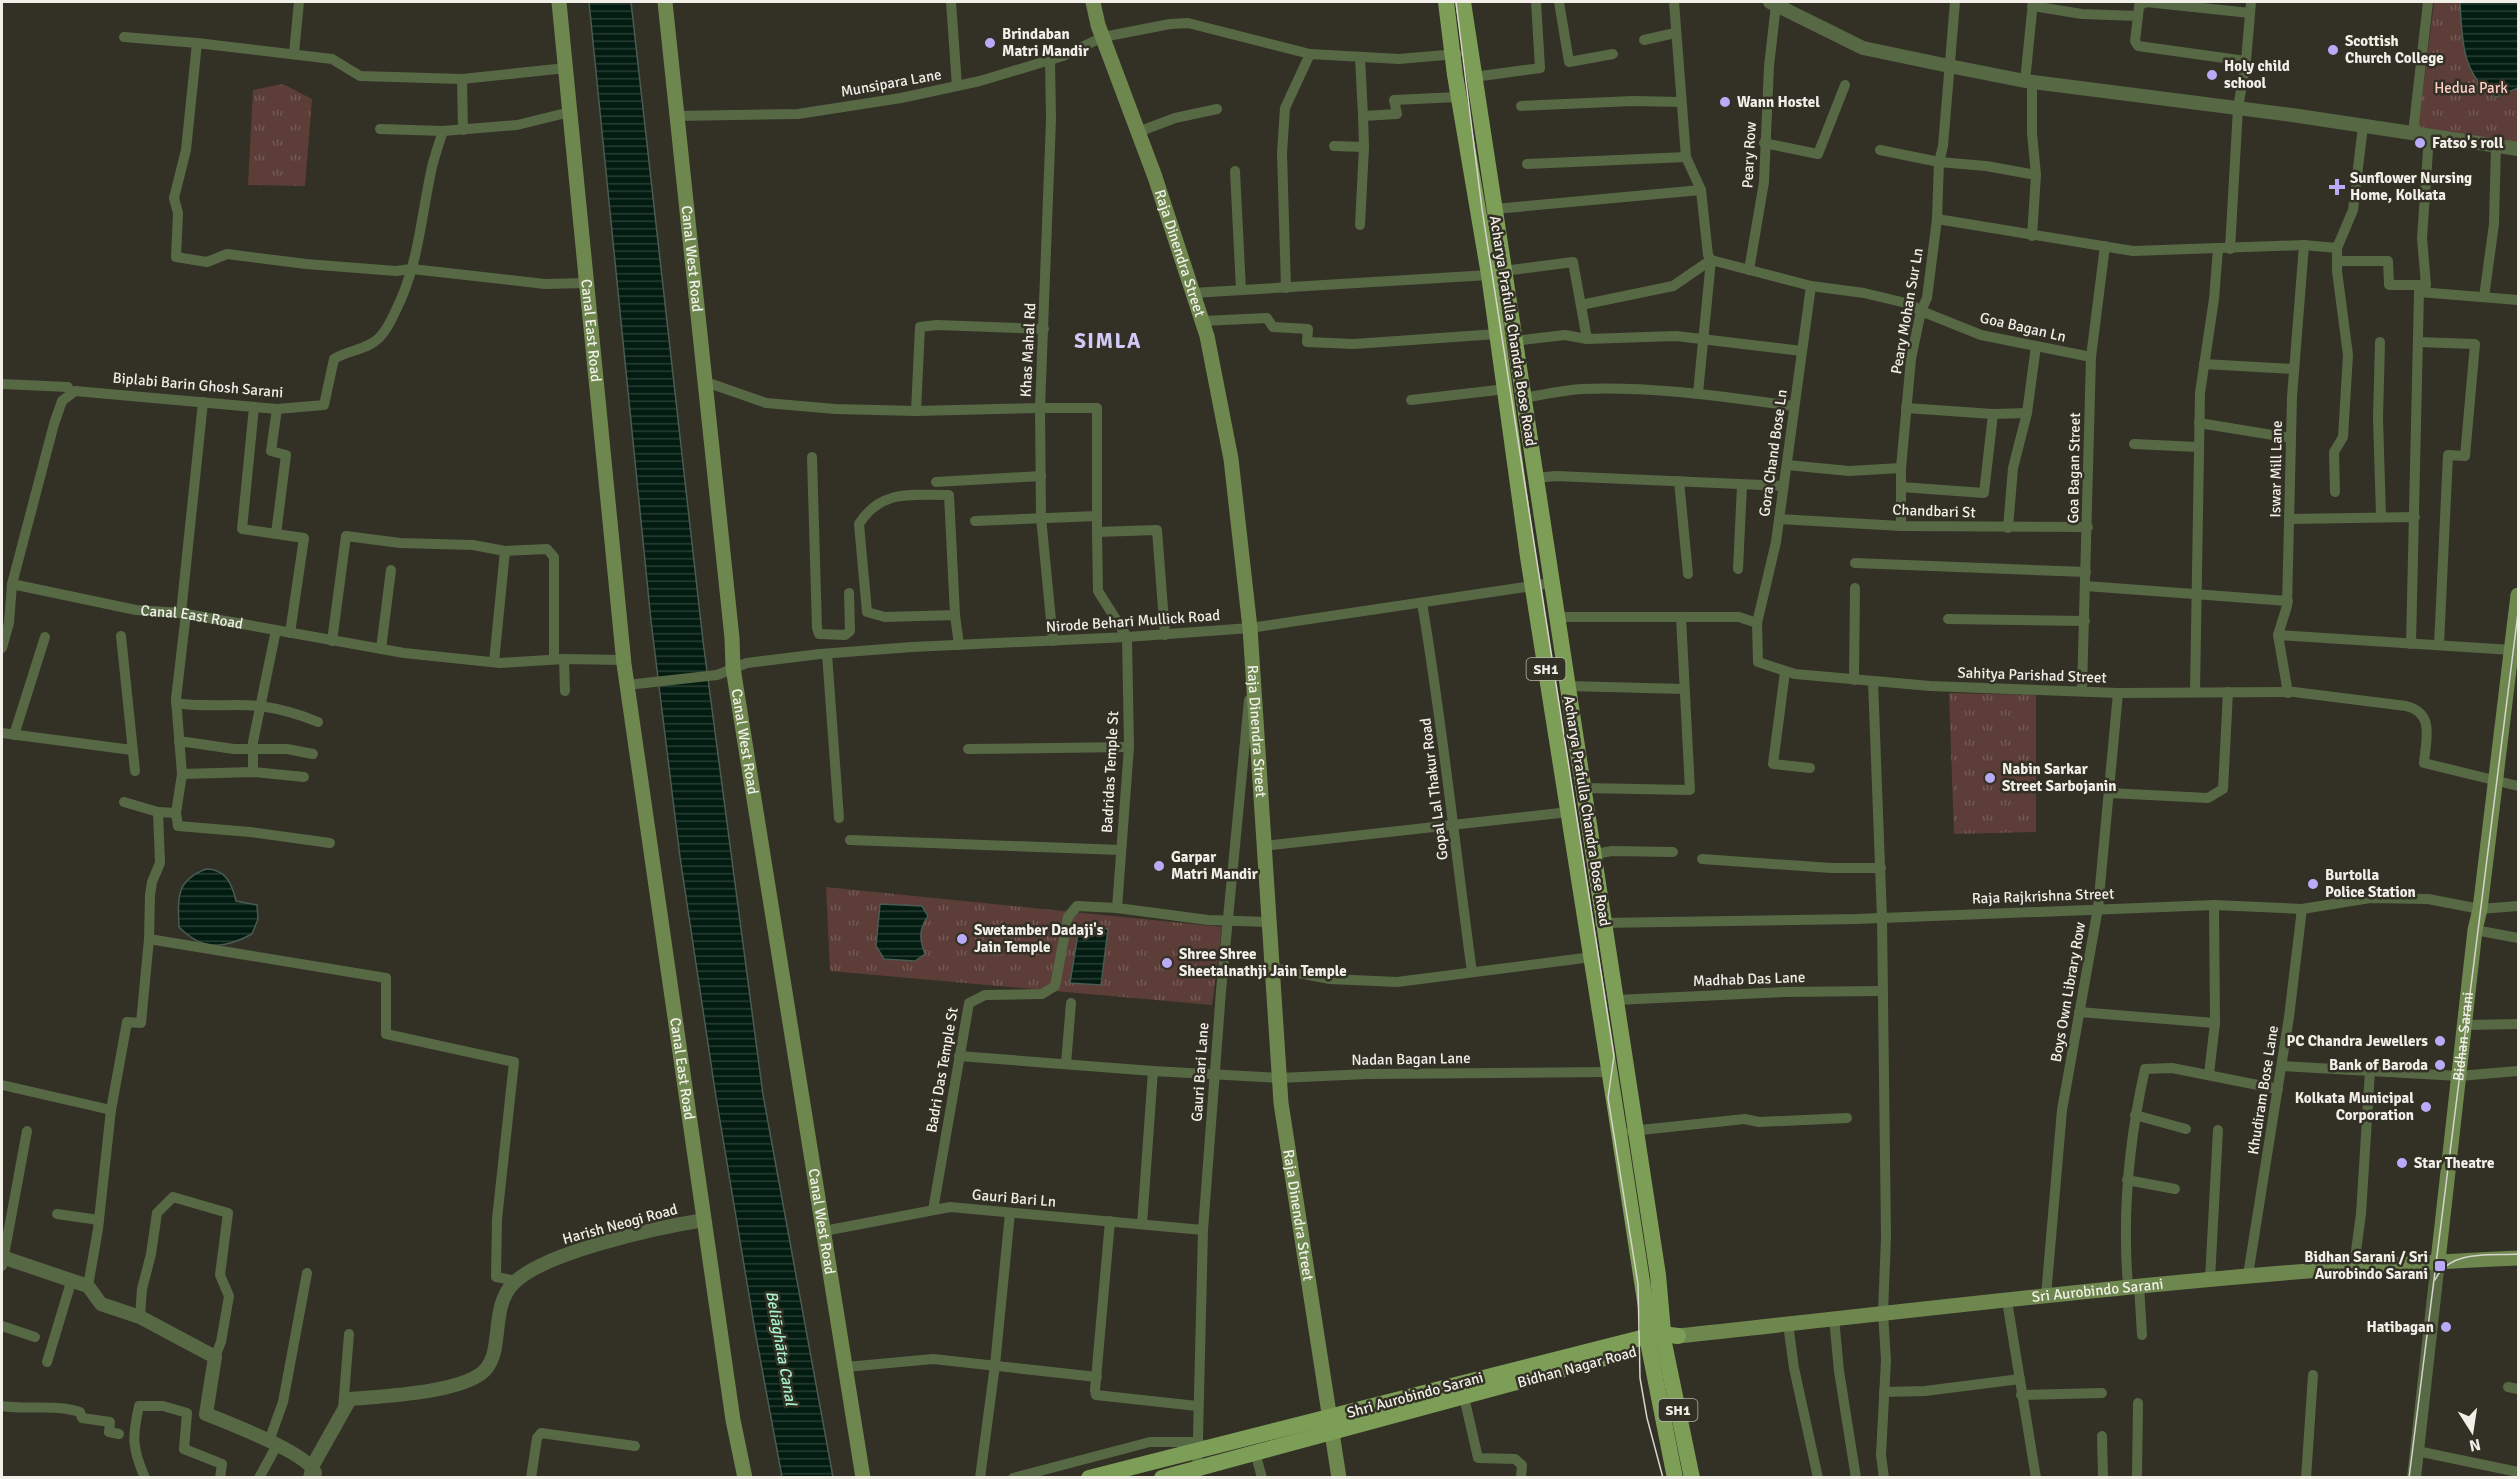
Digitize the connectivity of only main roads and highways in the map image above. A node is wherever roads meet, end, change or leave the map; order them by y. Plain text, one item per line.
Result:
1 (560, 2) edge
2 (665, 2) edge
3 (1093, 2) edge
4 (1446, 2) edge
5 (1463, 2) edge
6 (1496, 273) junction
7 (2518, 595) edge
8 (2518, 1258) edge
9 (2438, 1261) junction
10 (1660, 1339) junction
11 (1330, 1425) junction
12 (1198, 1459) edge
13 (746, 1478) edge
14 (863, 1478) edge
15 (1089, 1478) edge
16 (1162, 1478) edge
17 (1339, 1478) edge
18 (1675, 1478) edge
19 (1692, 1478) edge

1 - 13 main road, Canal East Road
2 - 14 main road, Canal West Road
3 - 11 main road, Raja Dinendra Street
4 - 6 main road, Acharya Prafulla Chandra Bose Road / SH1
5 - 6 main road, Acharya Prafulla Chandra Bose Road / SH1
6 - 10 main road, Acharya Prafulla Chandra Bose Road / SH1
6 - 10 main road, Acharya Prafulla Chandra Bose Road / SH1
7 - 9 main road, Bidhan Sarani
8 - 9 main road, Sri Aurobindo Sarani
9 - 10 main road, Sri Aurobindo Sarani
10 - 11 main road, Shri Aurobindo Sarani
10 - 11 main road, Bidhan Nagar Road
10 - 18 main road, SH1
10 - 19 main road, Acharya Prafulla Chandra Bose Road / SH1
11 - 12 main road, Shri Aurobindo Sarani
11 - 12 main road, Bidhan Nagar Road
11 - 17 main road, Raja Dinendra Street
12 - 15 main road, Shri Aurobindo Sarani
12 - 16 main road, Bidhan Nagar Road

